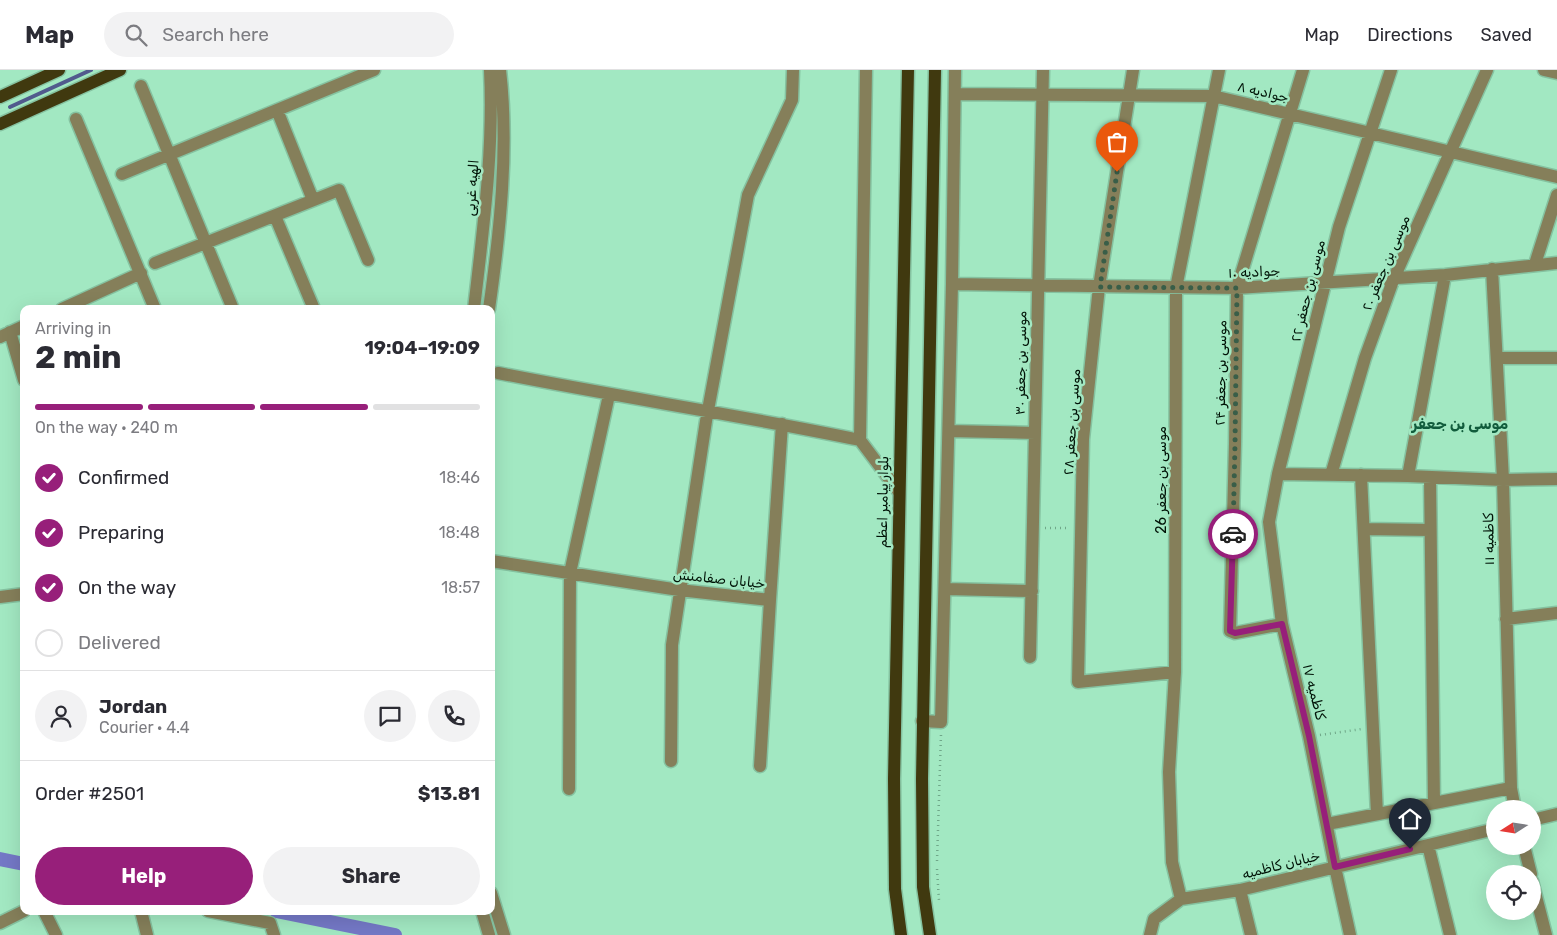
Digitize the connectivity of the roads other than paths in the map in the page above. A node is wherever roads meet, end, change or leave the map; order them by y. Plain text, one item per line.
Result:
1 (59, 70) edge
2 (120, 70) edge
3 (374, 70) edge
4 (490, 70) edge
5 (500, 70) edge
6 (793, 70) edge
7 (866, 70) edge
8 (908, 70) edge
9 (935, 70) edge
10 (955, 70) edge
11 (1043, 70) edge
12 (1133, 70) edge
13 (1219, 70) edge
14 (1302, 70) edge
15 (1391, 70) edge
16 (1487, 70) edge
17 (1544, 70) edge
18 (1557, 73) edge
19 (141, 86) dead end
20 (955, 94) junction
21 (1042, 94) junction
22 (1128, 95) junction
23 (1213, 96) junction
24 (0, 97) edge
25 (277, 110) junction
26 (1289, 114) junction
27 (76, 119) dead end
28 (0, 124) edge
29 (1370, 133) junction
30 (1451, 152) junction
31 (169, 155) junction
32 (122, 174) dead end
33 (1557, 176) edge
34 (1557, 195) edge
35 (313, 200) junction
36 (275, 216) junction
37 (206, 243) junction
38 (368, 260) dead end
39 (155, 263) dead end
40 (1557, 263) edge
41 (1535, 264) junction
42 (1492, 269) junction
43 (141, 273) junction
44 (1445, 275) junction
45 (1394, 278) junction
46 (1326, 283) junction
47 (952, 284) junction
48 (1038, 286) junction
49 (1100, 287) junction
50 (1176, 288) junction
51 (1237, 288) junction
52 (71, 305) edge
53 (153, 305) edge
54 (231, 305) edge
55 (312, 305) edge
56 (474, 305) edge
57 (490, 305) edge
58 (20, 328) edge
59 (5, 334) edge
60 (1496, 358) junction
61 (1557, 358) edge
62 (20, 370) edge
63 (498, 374) dead end
64 (609, 395) junction
65 (708, 412) junction
66 (782, 424) junction
67 (949, 431) junction
68 (1035, 433) junction
69 (860, 440) junction
70 (1278, 474) junction
71 (1331, 475) junction
72 (1362, 475) junction
73 (1408, 476) junction
74 (1430, 477) junction
75 (1557, 479) edge
76 (1503, 480) junction
77 (899, 492) junction
78 (1269, 522) joint
79 (1364, 529) junction
80 (1430, 530) junction
81 (495, 561) edge
82 (570, 573) junction
83 (946, 589) junction
84 (679, 590) junction
85 (1032, 591) junction
86 (20, 594) edge
87 (0, 597) edge
88 (770, 600) junction
89 (1557, 613) edge
90 (1506, 618) junction
91 (1282, 624) junction
92 (1030, 657) dead end
93 (1175, 672) junction
94 (922, 721) junction
95 (671, 761) dead end
96 (760, 766) dead end
97 (570, 788) dead end
98 (1511, 788) junction
99 (1513, 800) edge
100 (1434, 803) junction
101 (1377, 814) junction
102 (1557, 814) edge
103 (1541, 818) edge
104 (1327, 824) junction
105 (1486, 831) edge
106 (1428, 845) junction
107 (1335, 867) junction
108 (1240, 890) junction
109 (1181, 899) junction
110 (495, 906) edge
111 (20, 913) edge
112 (46, 915) edge
113 (142, 915) edge
114 (222, 915) edge
115 (483, 915) edge
116 (1541, 916) edge
117 (0, 923) edge
118 (272, 929) edge
119 (56, 935) edge
120 (147, 935) edge
121 (489, 935) edge
122 (504, 935) edge
123 (901, 935) edge
124 (930, 935) edge
125 (1150, 935) edge
126 (1251, 935) edge
127 (1350, 935) edge
128 (1450, 935) edge
129 (1546, 935) edge

1 - 24 main road
2 - 28 main road
3 - 25 street
4 - 56 street, الهیه غربی
5 - 57 street, الهیه غربی
6 - 65 street
7 - 69 street
8 - 77 main road, بلوار پیامبر اعظم
9 - 94 main road
10 - 20 street
11 - 21 street, موسی بن جعفر ۳۰
12 - 22 street, موسی بن جعفر ۲۸
13 - 23 street, موسی بن جعفر 26
14 - 26 street, موسی بن جعفر ۲۴
15 - 29 street, موسی بن جعفر ۲۲
16 - 30 street, موسی بن جعفر ۲۰
17 - 18 street
19 - 31 street
20 - 21 street, جوادیه ۸
20 - 47 street
21 - 22 street, جوادیه ۸
21 - 48 street, موسی بن جعفر ۳۰
22 - 23 street, جوادیه ۸
22 - 49 street, موسی بن جعفر ۲۸
23 - 26 street, جوادیه ۸
23 - 50 street, موسی بن جعفر 26
25 - 31 street
25 - 35 street
26 - 29 street, جوادیه ۸
26 - 51 street, موسی بن جعفر ۲۴
27 - 43 street
29 - 30 street, جوادیه ۸
29 - 46 street, موسی بن جعفر ۲۲
30 - 33 street, جوادیه ۸
30 - 45 street, موسی بن جعفر ۲۰
31 - 32 street
31 - 37 street
34 - 41 street
35 - 36 street
35 - 38 street
36 - 37 street
36 - 55 street
37 - 39 street
37 - 54 street
40 - 41 street, جوادیه ۱۰
41 - 42 street, جوادیه ۱۰
42 - 44 street, جوادیه ۱۰
42 - 60 street, کاظمیه ۱۱
43 - 52 street
43 - 53 street
44 - 45 street, جوادیه ۱۰
44 - 73 street
45 - 46 street, جوادیه ۱۰
45 - 71 street, موسی بن جعفر ۲۰
46 - 51 street, جوادیه ۱۰
46 - 70 street, موسی بن جعفر ۲۲
47 - 48 street, جوادیه ۱۰
47 - 67 street
48 - 49 street, جوادیه ۱۰
48 - 68 street, موسی بن جعفر ۳۰
49 - 50 street, جوادیه ۱۰
49 - 93 street, موسی بن جعفر ۲۸
50 - 51 street, جوادیه ۱۰
50 - 93 street, موسی بن جعفر 26
51 - 91 street, موسی بن جعفر ۲۴
58 - 59 street
59 - 62 street
60 - 61 street
60 - 76 street, کاظمیه ۱۱
63 - 64 street
64 - 65 street
64 - 82 street
65 - 66 street
65 - 84 street
66 - 69 street
66 - 88 street, خیابان صفامنش
67 - 68 street
67 - 83 street
68 - 85 street, موسی بن جعفر ۳۰
69 - 77 street
70 - 71 street
70 - 78 street, موسی بن جعفر ۲۲
71 - 72 street
72 - 73 street
72 - 79 street
73 - 74 street
74 - 76 street
74 - 80 street
75 - 76 street
76 - 90 street, کاظمیه ۱۱
77 - 123 main road, بلوار پیامبر اعظم
78 - 91 street, کاظمیه ۱۷
79 - 80 street
79 - 101 street
80 - 100 street
81 - 82 street, خیابان صفامنش
82 - 84 street, خیابان صفامنش
82 - 97 street
83 - 85 street
83 - 94 street
84 - 88 street, خیابان صفامنش
84 - 95 street
85 - 92 street, موسی بن جعفر ۳۰
86 - 87 street
88 - 96 street
89 - 90 street
90 - 98 street, کاظمیه ۱۱
91 - 104 street, کاظمیه ۱۷
93 - 109 street, موسی بن جعفر 26
94 - 124 main road
98 - 99 street, کاظمیه ۱۱
98 - 100 street
100 - 101 street
101 - 104 street
102 - 103 street
104 - 107 street, کاظمیه ۱۷
105 - 106 street, خیابان کاظمیه
106 - 107 street, خیابان کاظمیه
106 - 128 street
107 - 108 street, خیابان کاظمیه
107 - 127 street, کاظمیه ۱۷
108 - 109 street, خیابان کاظمیه
108 - 126 street
109 - 125 street, خیابان کاظمیه
110 - 122 street
111 - 117 street
112 - 119 street
113 - 120 street
114 - 118 street
115 - 121 street
116 - 129 street

